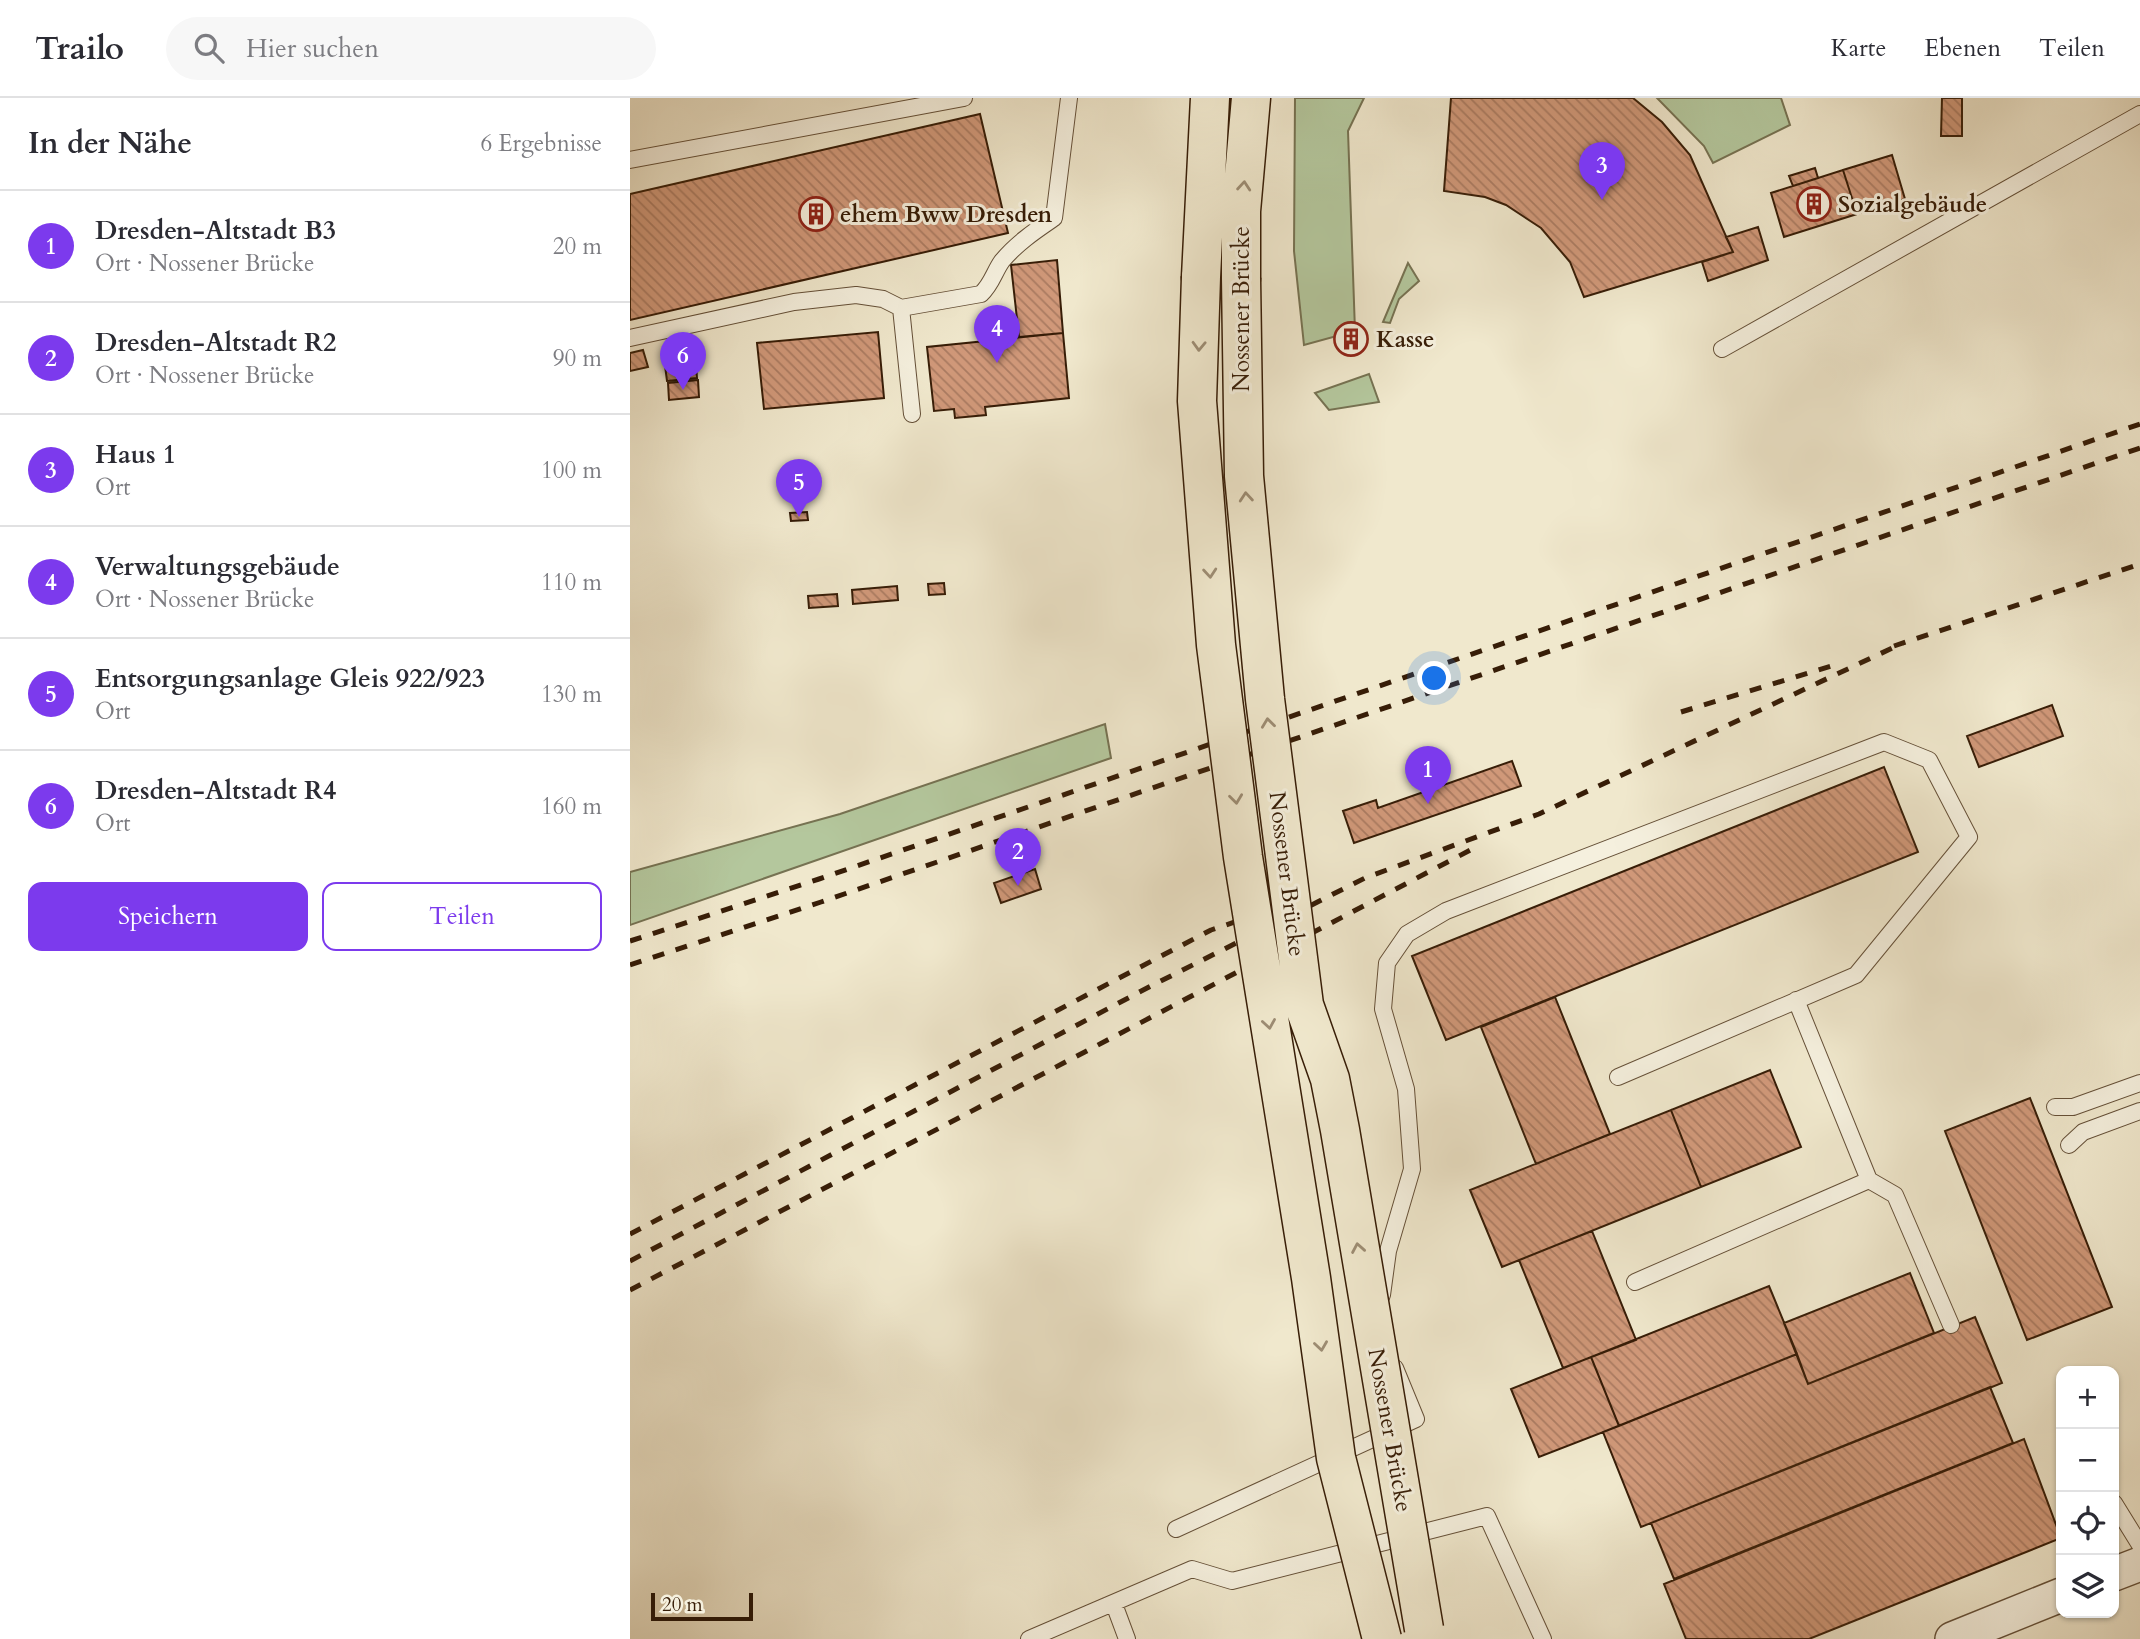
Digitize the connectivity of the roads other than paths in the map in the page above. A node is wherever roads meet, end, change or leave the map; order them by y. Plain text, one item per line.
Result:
1 (964, 98) edge
2 (1069, 98) edge
3 (1210, 98) edge
4 (1251, 98) edge
5 (2140, 114) edge
6 (630, 160) edge
7 (901, 308) junction
8 (630, 338) edge
9 (1723, 349) dead end
10 (912, 414) dead end
11 (1796, 1000) junction
12 (1619, 1077) dead end
13 (2140, 1083) edge
14 (2055, 1108) dead end
15 (2140, 1111) edge
16 (2069, 1144) dead end
17 (1869, 1181) junction
18 (1636, 1282) dead end
19 (1951, 1325) dead end
20 (1336, 1458) junction
21 (2119, 1511) edge
22 (1176, 1529) dead end
23 (2140, 1545) edge
24 (2140, 1564) edge
25 (2119, 1572) edge
26 (2056, 1597) edge
27 (1114, 1604) junction
28 (1029, 1639) edge
29 (1127, 1639) edge
30 (1356, 1639) edge
31 (1382, 1639) edge
32 (1427, 1639) edge
33 (1543, 1639) edge
34 (1952, 1639) edge

1 - 6 lane
2 - 7 lane
3 -> 20 main road, Nossener Brücke, bridge
32 -> 4 main road, Nossener Brücke, bridge
5 - 9 lane
7 - 8 lane
7 - 10 lane
11 - 12 lane
11 - 17 lane
11 - 22 lane
13 - 14 lane
15 - 16 lane
17 - 18 lane
17 - 19 lane
20 - 30 main road, bridge
20 - 31 main road, Nossener Brücke, bridge
21 - 23 lane
24 - 25 street
26 - 34 street
27 - 28 lane
27 - 29 lane
27 - 33 lane

